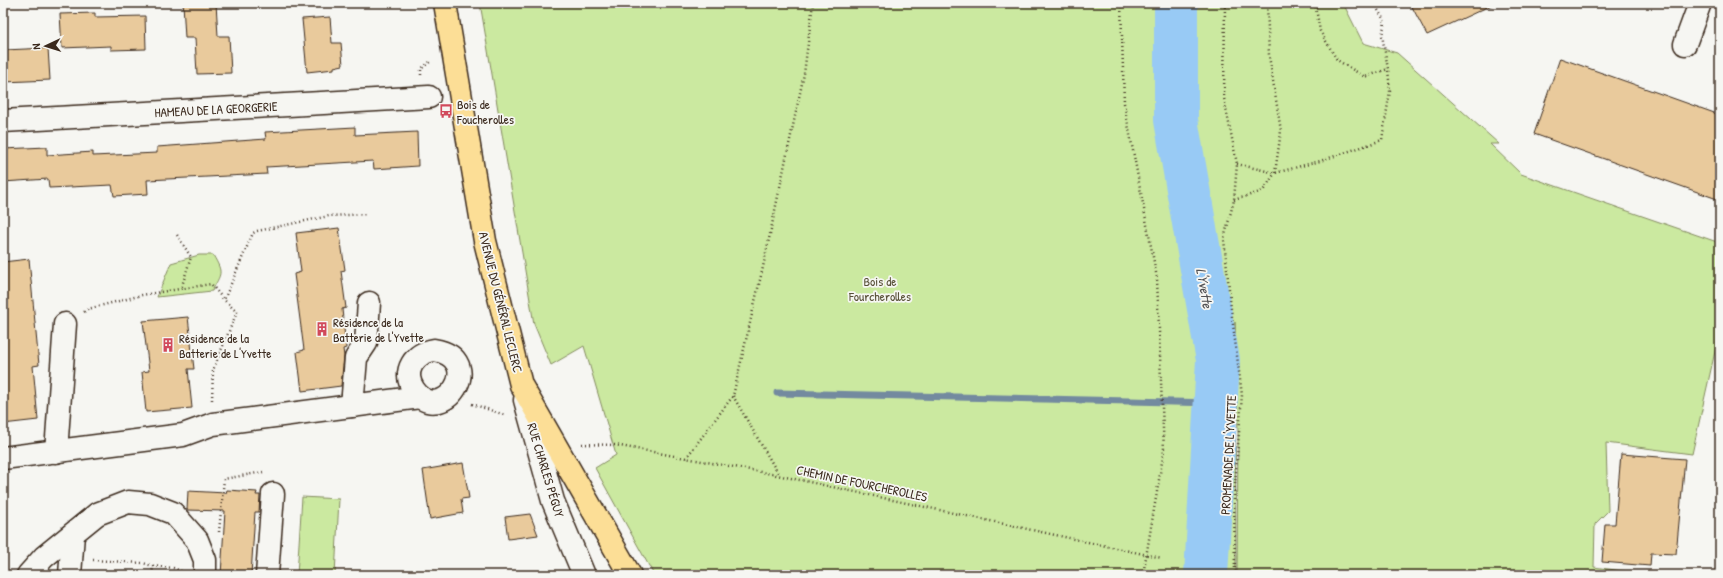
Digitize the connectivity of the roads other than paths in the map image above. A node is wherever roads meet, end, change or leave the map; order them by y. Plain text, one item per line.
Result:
1 (445, 3) edge
2 (1700, 3) edge
3 (1685, 44) dead end
4 (429, 97) dead end
5 (3, 121) edge
6 (369, 303) dead end
7 (65, 324) road end
8 (521, 385) junction
9 (420, 397) junction
10 (352, 406) junction
11 (56, 452) junction
12 (3, 458) edge
13 (273, 494) road end
14 (73, 534) junction
15 (196, 574) edge
16 (28, 575) edge
17 (70, 575) edge
18 (267, 575) edge
19 (584, 575) edge
20 (630, 575) edge

1 - 8 main road, AVENUE DU GÉNÉRAL LECLERC
2 - 3 street
4 - 5 street, HAMEAU DE LA GEORGERIE
6 - 10 street
7 - 11 street
8 - 19 street, RUE CHARLES PÉGUY
8 - 20 main road, AVENUE DU GÉNÉRAL LECLERC
9 - 9 street
9 - 10 street
10 - 11 street
11 - 12 street
13 - 18 street
14 - 15 street
14 - 16 street
14 - 17 street

